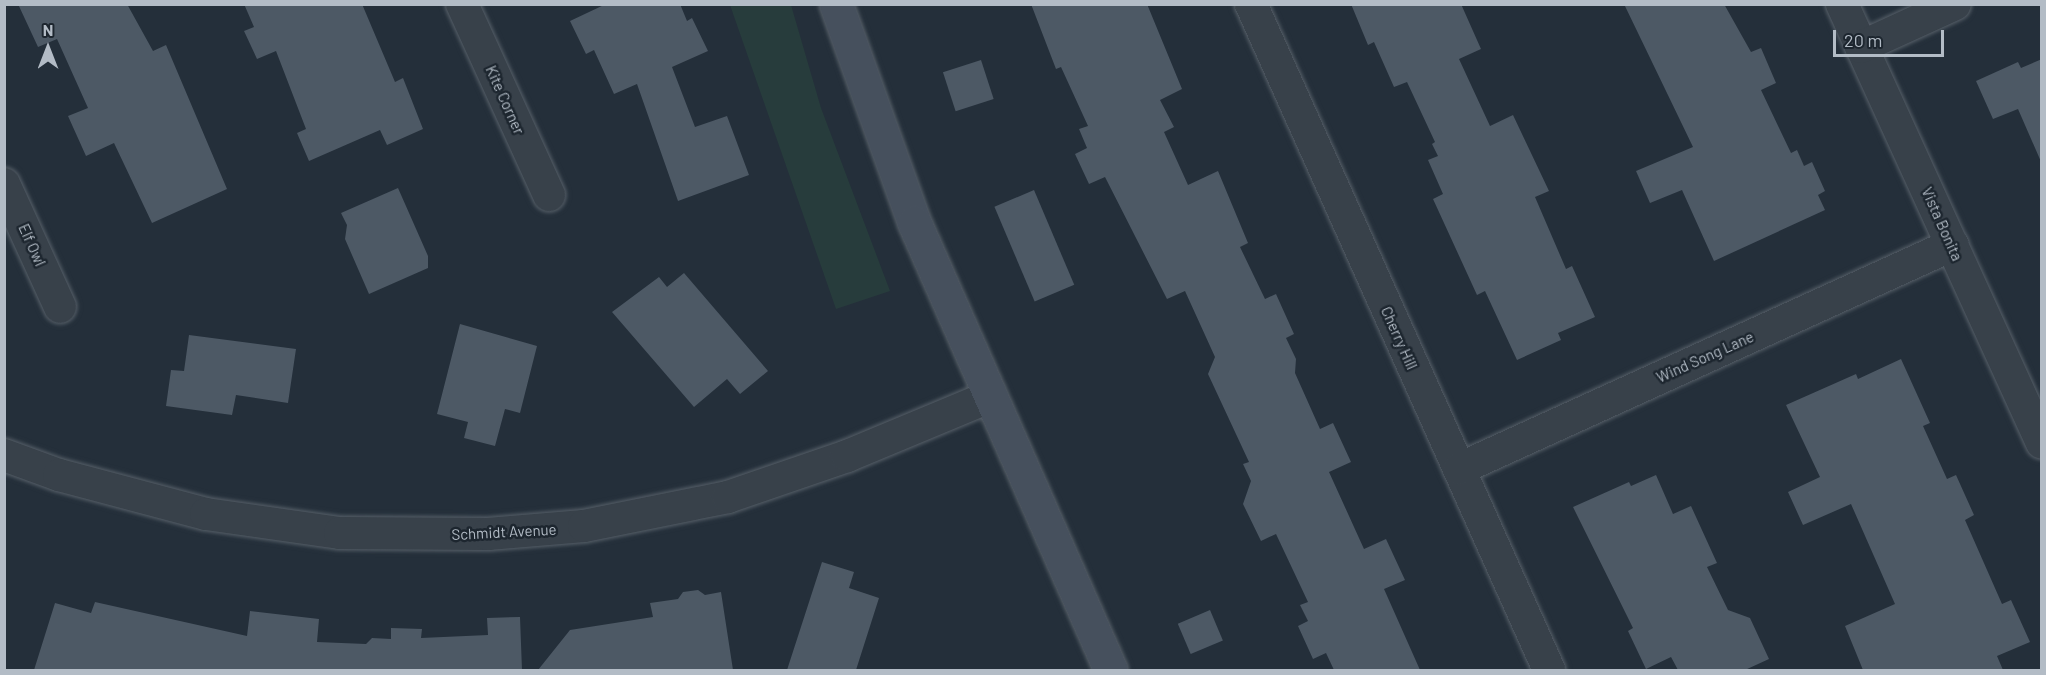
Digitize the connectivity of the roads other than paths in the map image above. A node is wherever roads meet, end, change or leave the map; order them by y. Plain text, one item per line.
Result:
1 (462, 4) edge
2 (836, 4) edge
3 (1251, 4) edge
4 (1842, 4) edge
5 (1955, 4) edge
6 (1861, 47) junction
7 (4, 184) edge
8 (549, 195) dead end
9 (1952, 245) junction
10 (60, 307) dead end
11 (991, 396) junction
12 (2042, 443) edge
13 (4, 455) edge
14 (1459, 469) junction
15 (1112, 670) edge
16 (1549, 670) edge

1 - 8 street, Kite Corner
2 - 11 main road
3 - 14 street, Cherry Hill
4 - 6 street, Vista Bonita
5 - 6 street
6 - 9 street, Vista Bonita
7 - 10 street, Elf Owl
9 - 12 street, Vista Bonita
9 - 14 street, Wind Song Lane
11 - 13 street, Schmidt Avenue
11 - 15 main road
14 - 16 street, Cherry Hill

